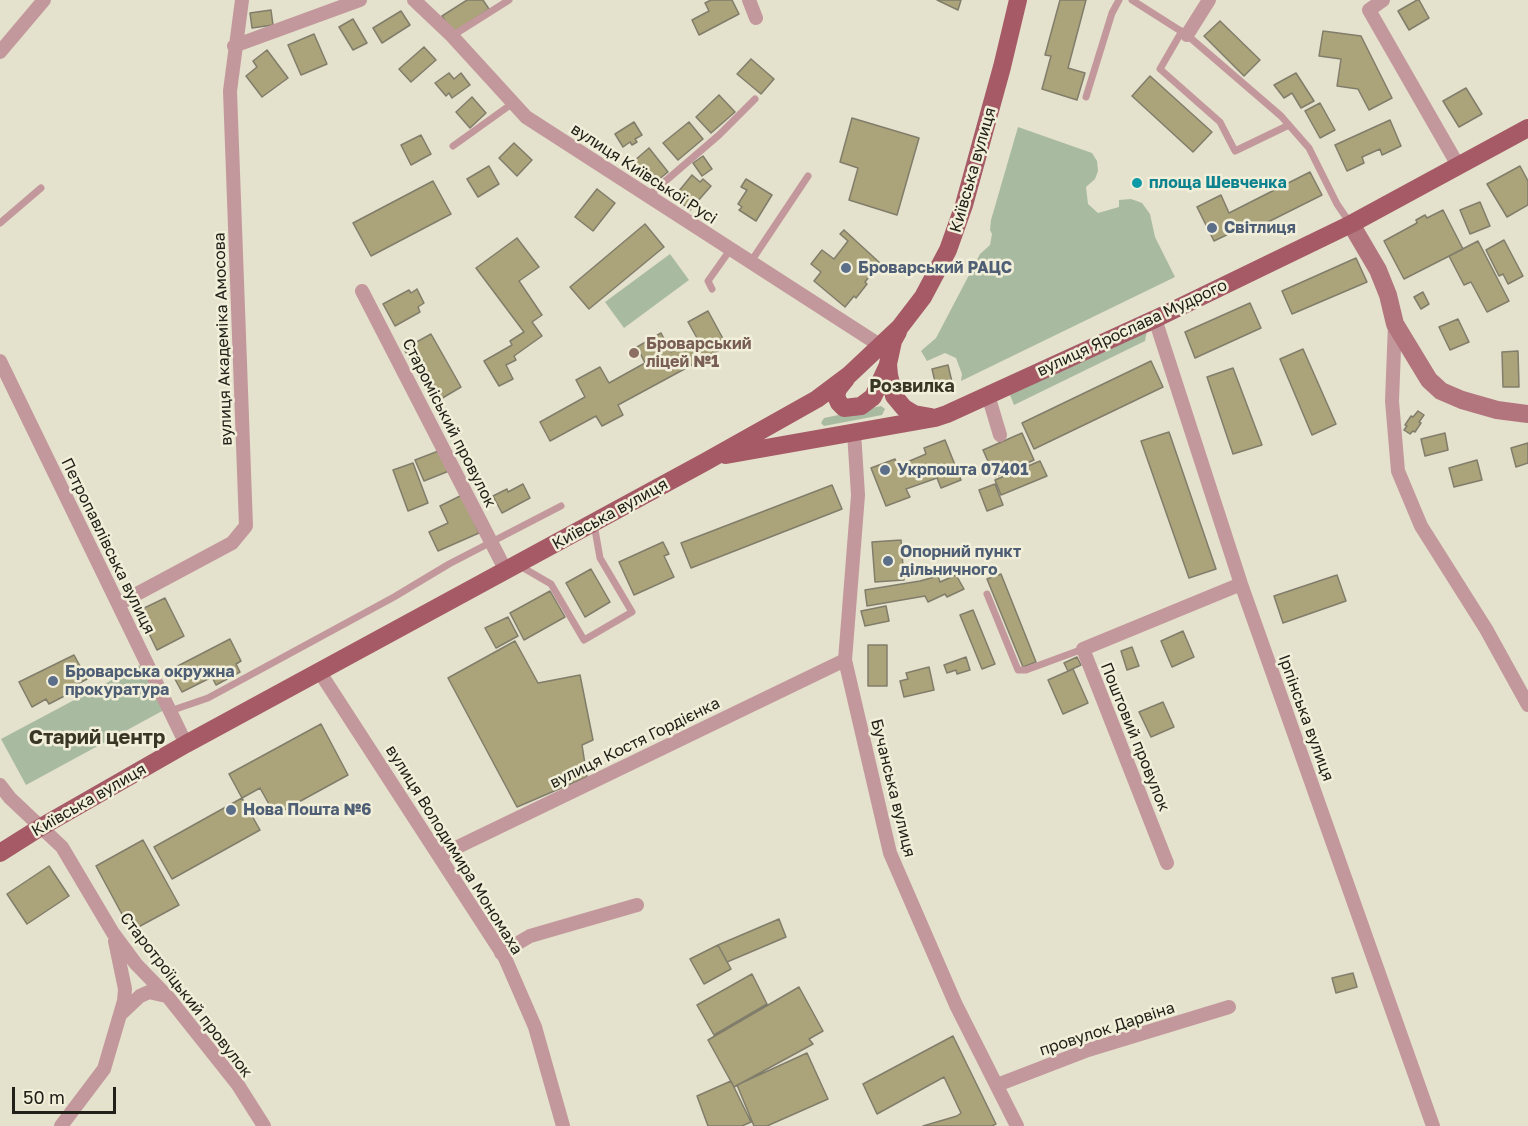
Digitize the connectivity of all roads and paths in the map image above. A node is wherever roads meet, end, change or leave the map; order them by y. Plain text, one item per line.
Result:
1 (44, 0) edge
2 (242, 0) edge
3 (360, 0) edge
4 (414, 0) edge
5 (509, 0) edge
6 (749, 0) edge
7 (1018, 0) edge
8 (1119, 0) edge
9 (1132, 0) edge
10 (1209, 0) edge
11 (1383, 0) edge
12 (756, 18) dead end
13 (1184, 33) junction
14 (452, 36) junction
15 (234, 46) junction
16 (0, 52) edge
17 (1086, 97) dead end
18 (755, 99) dead end
19 (513, 103) junction
20 (1289, 125) junction
21 (1528, 128) edge
22 (453, 146) dead end
23 (1459, 167) junction
24 (808, 176) dead end
25 (41, 188) dead end
26 (647, 196) junction
27 (0, 223) edge
28 (1351, 224) junction
29 (730, 250) junction
30 (750, 263) junction
31 (712, 289) dead end
32 (362, 291) dead end
33 (1155, 320) junction
34 (1395, 324) junction
35 (900, 327) junction
36 (881, 346) junction
37 (0, 361) edge
38 (888, 364) junction
39 (849, 375) junction
40 (988, 395) junction
41 (1528, 414) edge
42 (935, 418) junction
43 (854, 432) junction
44 (1000, 435) dead end
45 (712, 458) junction
46 (561, 507) dead end
47 (594, 523) junction
48 (492, 542) junction
49 (512, 567) junction
50 (1241, 584) junction
51 (987, 594) dead end
52 (118, 604) junction
53 (1083, 649) junction
54 (845, 660) junction
55 (319, 671) junction
56 (1528, 705) edge
57 (170, 711) junction
58 (186, 744) junction
59 (0, 785) edge
60 (40, 827) junction
61 (0, 853) edge
62 (439, 856) junction
63 (1167, 863) dead end
64 (637, 905) dead end
65 (113, 933) junction
66 (501, 952) junction
67 (168, 997) junction
68 (1229, 1007) dead end
69 (119, 1017) junction
70 (997, 1085) junction
71 (61, 1126) edge
72 (264, 1126) edge
73 (563, 1126) edge
74 (1017, 1126) edge
75 (1433, 1126) edge

1 - 16 street
2 - 15 street, вулиця Академіка Амосова
3 - 15 street
4 - 14 street, вулиця Київської Русі
5 - 14 lane
6 - 12 street
7 - 35 main road, Київська вулиця
8 - 17 lane
9 - 13 lane
10 - 13 street
11 - 23 street
13 - 20 lane
13 - 20 lane
14 - 19 street, вулиця Київської Русі
15 - 52 street, вулиця Академіка Амосова
18 - 26 lane
19 - 22 lane
19 - 26 street, вулиця Київської Русі
20 - 28 lane
21 - 23 main road, вулиця Ярослава Мудрого
23 - 28 main road, вулиця Ярослава Мудрого
24 - 30 lane
25 - 27 lane
26 - 29 street, вулиця Київської Русі
28 - 33 main road, вулиця Ярослава Мудрого
28 - 34 street
29 - 30 street, вулиця Київської Русі
29 - 31 lane
30 - 36 street, вулиця Київської Русі
32 - 48 street, Староміський провулок
33 - 40 main road, вулиця Ярослава Мудрого
33 - 50 street, Ірпінська вулиця
34 - 41 street
34 - 56 street
35 - 36 main road, Київська вулиця
35 - 38 main road
36 - 39 main road, Київська вулиця
37 - 52 street, Петропавлівська вулиця
38 - 39 main road
38 - 42 main road
39 - 45 main road, Київська вулиця
40 - 42 main road, вулиця Ярослава Мудрого
40 - 44 street
42 - 43 main road, вулиця Ярослава Мудрого
43 - 45 main road, вулиця Ярослава Мудрого
43 - 54 street, Бучанська вулиця
45 - 47 main road, Київська вулиця
46 - 48 lane
47 - 49 main road, Київська вулиця
47 - 49 lane
48 - 49 street, Староміський провулок
48 - 57 lane
49 - 55 main road, Київська вулиця
50 - 53 street, Поштовий провулок
50 - 75 street, Ірпінська вулиця
51 - 53 lane
52 - 57 street, Петропавлівська вулиця
53 - 63 street, Поштовий провулок
54 - 62 street, вулиця Костя Гордієнка
54 - 70 street, Бучанська вулиця
55 - 58 main road, Київська вулиця
55 - 62 street, вулиця Володимира Мономаха
57 - 58 street, Петропавлівська вулиця
58 - 60 main road, Київська вулиця
59 - 60 street, Старотроїцький провулок
60 - 61 main road, Київська вулиця
60 - 65 street, Старотроїцький провулок
62 - 66 street, вулиця Володимира Мономаха
64 - 66 street
65 - 67 street, Старотроїцький провулок
65 - 69 street
66 - 73 street, вулиця Володимира Мономаха
67 - 69 street
67 - 72 street, Старотроїцький провулок
68 - 70 street, провулок Дарвіна
69 - 71 street
70 - 74 street, Бучанська вулиця

